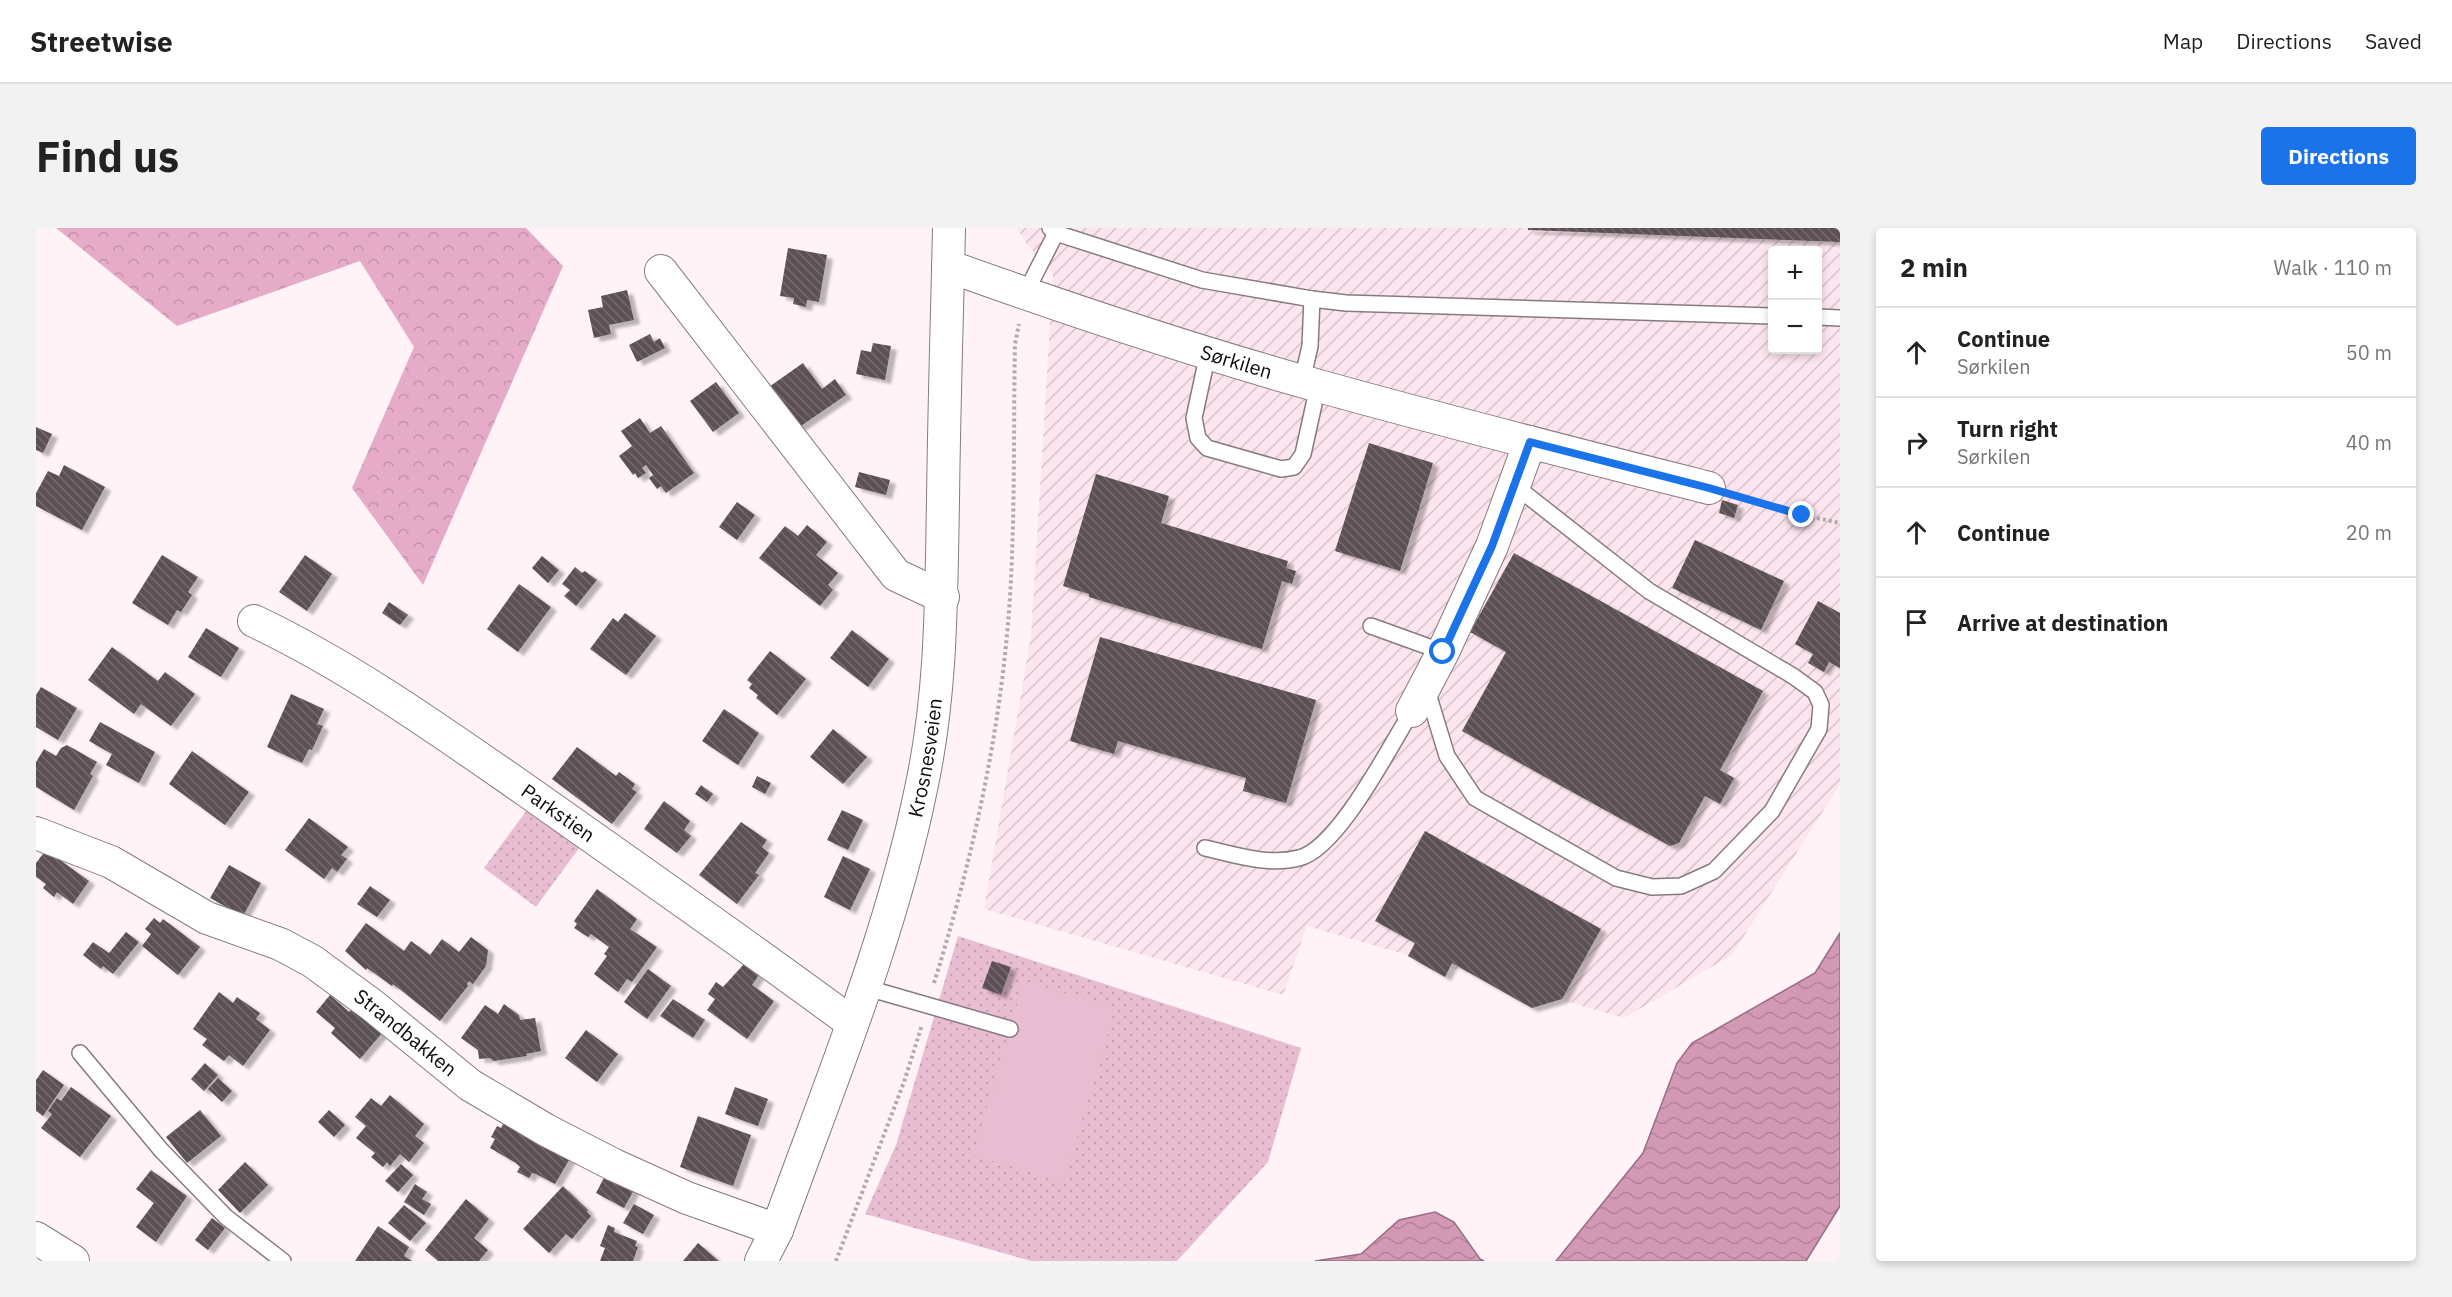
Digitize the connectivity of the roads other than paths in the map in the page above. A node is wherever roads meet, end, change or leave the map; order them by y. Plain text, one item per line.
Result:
1 (949, 228) edge
2 (1053, 230) edge
3 (948, 266) junction
4 (661, 271) dead end
5 (1025, 294) junction
6 (1312, 299) junction
7 (1768, 316) edge
8 (1822, 317) edge
9 (1840, 318) edge
10 (1208, 354) junction
11 (1310, 384) junction
12 (1530, 442) junction
13 (1514, 485) junction
14 (1709, 488) road end
15 (943, 597) junction
16 (254, 621) dead end
17 (1371, 626) dead end
18 (1443, 652) junction
19 (1418, 698) junction
20 (36, 833) edge
21 (1204, 848) dead end
22 (864, 987) junction
23 (852, 1023) junction
24 (1010, 1029) dead end
25 (81, 1053) dead end
26 (777, 1230) junction
27 (36, 1238) edge
28 (73, 1261) edge
29 (283, 1261) edge
30 (761, 1261) edge

1 - 3 street, Krosnesveien
2 - 5 lane
2 - 6 lane
3 - 5 street, Sørkilen
3 - 15 street, Krosnesveien
4 - 15 street
5 - 10 street, Sørkilen
6 - 7 lane
6 - 11 lane
8 - 9 lane
10 - 11 street, Sørkilen
10 - 11 lane
11 - 12 street, Sørkilen
12 - 13 street
12 - 14 street, Sørkilen
13 - 18 street
13 - 19 lane
15 - 22 street, Krosnesveien
16 - 23 street, Parkstien
17 - 18 lane
18 - 19 street
19 - 21 lane
20 - 26 street, Strandbakken
22 - 23 street, Krosnesveien
22 - 24 lane
23 - 26 street, Krosnesveien
25 - 29 lane
26 - 30 street, Krosnesveien
27 - 28 street

